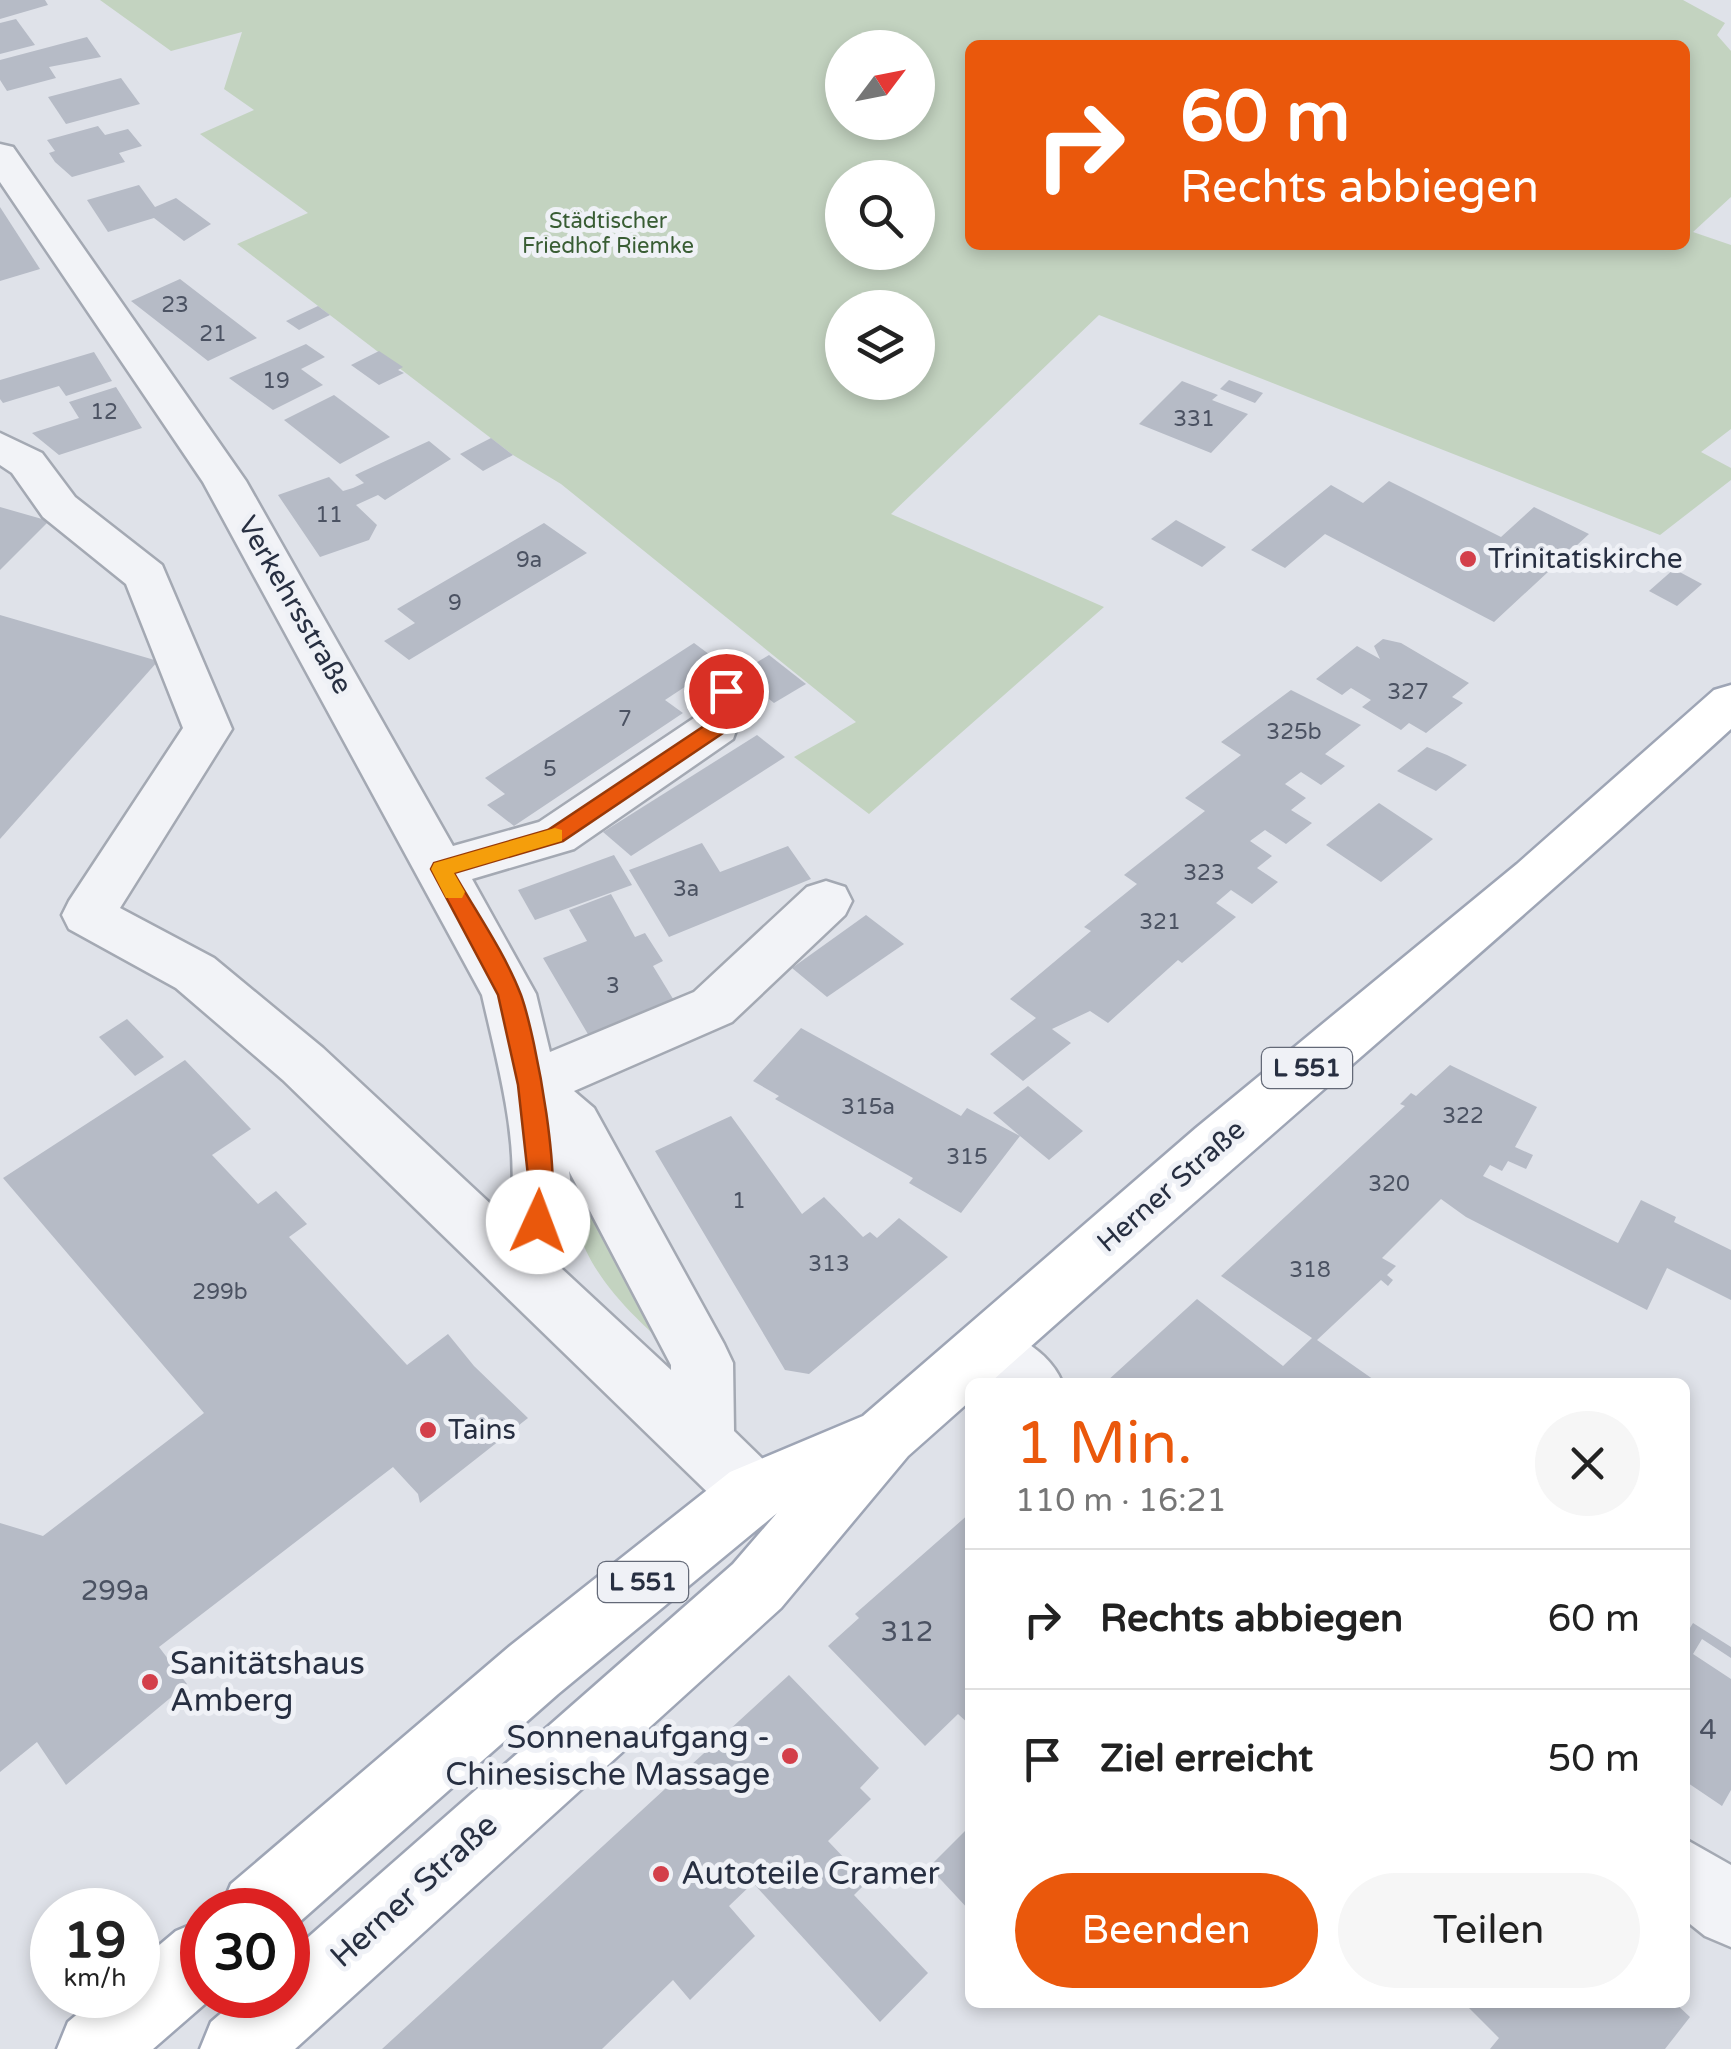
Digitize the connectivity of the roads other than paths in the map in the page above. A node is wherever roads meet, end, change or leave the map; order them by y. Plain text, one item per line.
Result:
1 (0, 155) edge
2 (0, 446) edge
3 (726, 691) dead end
4 (1731, 702) edge
5 (441, 869) junction
6 (826, 901) dead end
7 (530, 1085) junction
8 (529, 1278) junction
9 (1008, 1366) edge
10 (965, 1391) edge
11 (886, 1436) junction
12 (702, 1443) junction
13 (752, 1494) junction
14 (645, 1684) junction
15 (1690, 1879) edge
16 (282, 1888) edge
17 (1731, 1910) edge
18 (180, 1975) edge
19 (95, 2049) edge
20 (238, 2049) edge

1 - 5 street, Verkehrsstraße
2 - 8 street
3 - 5 street
4 - 9 main road, Herner Straße / L 551
5 - 7 street, Verkehrsstraße
6 - 7 street
7 - 8 street, Verkehrsstraße
7 - 12 street
8 - 12 street
10 - 11 main road, Herner Straße / L 551
11 - 13 main road, Herner Straße / L 551
11 - 14 main road, Herner Straße / L 551
12 - 13 street
13 - 14 main road, L 551
13 - 16 main road, Herner Straße / L 551
14 - 20 main road, Herner Straße / L 551
15 - 17 street
18 - 19 main road

